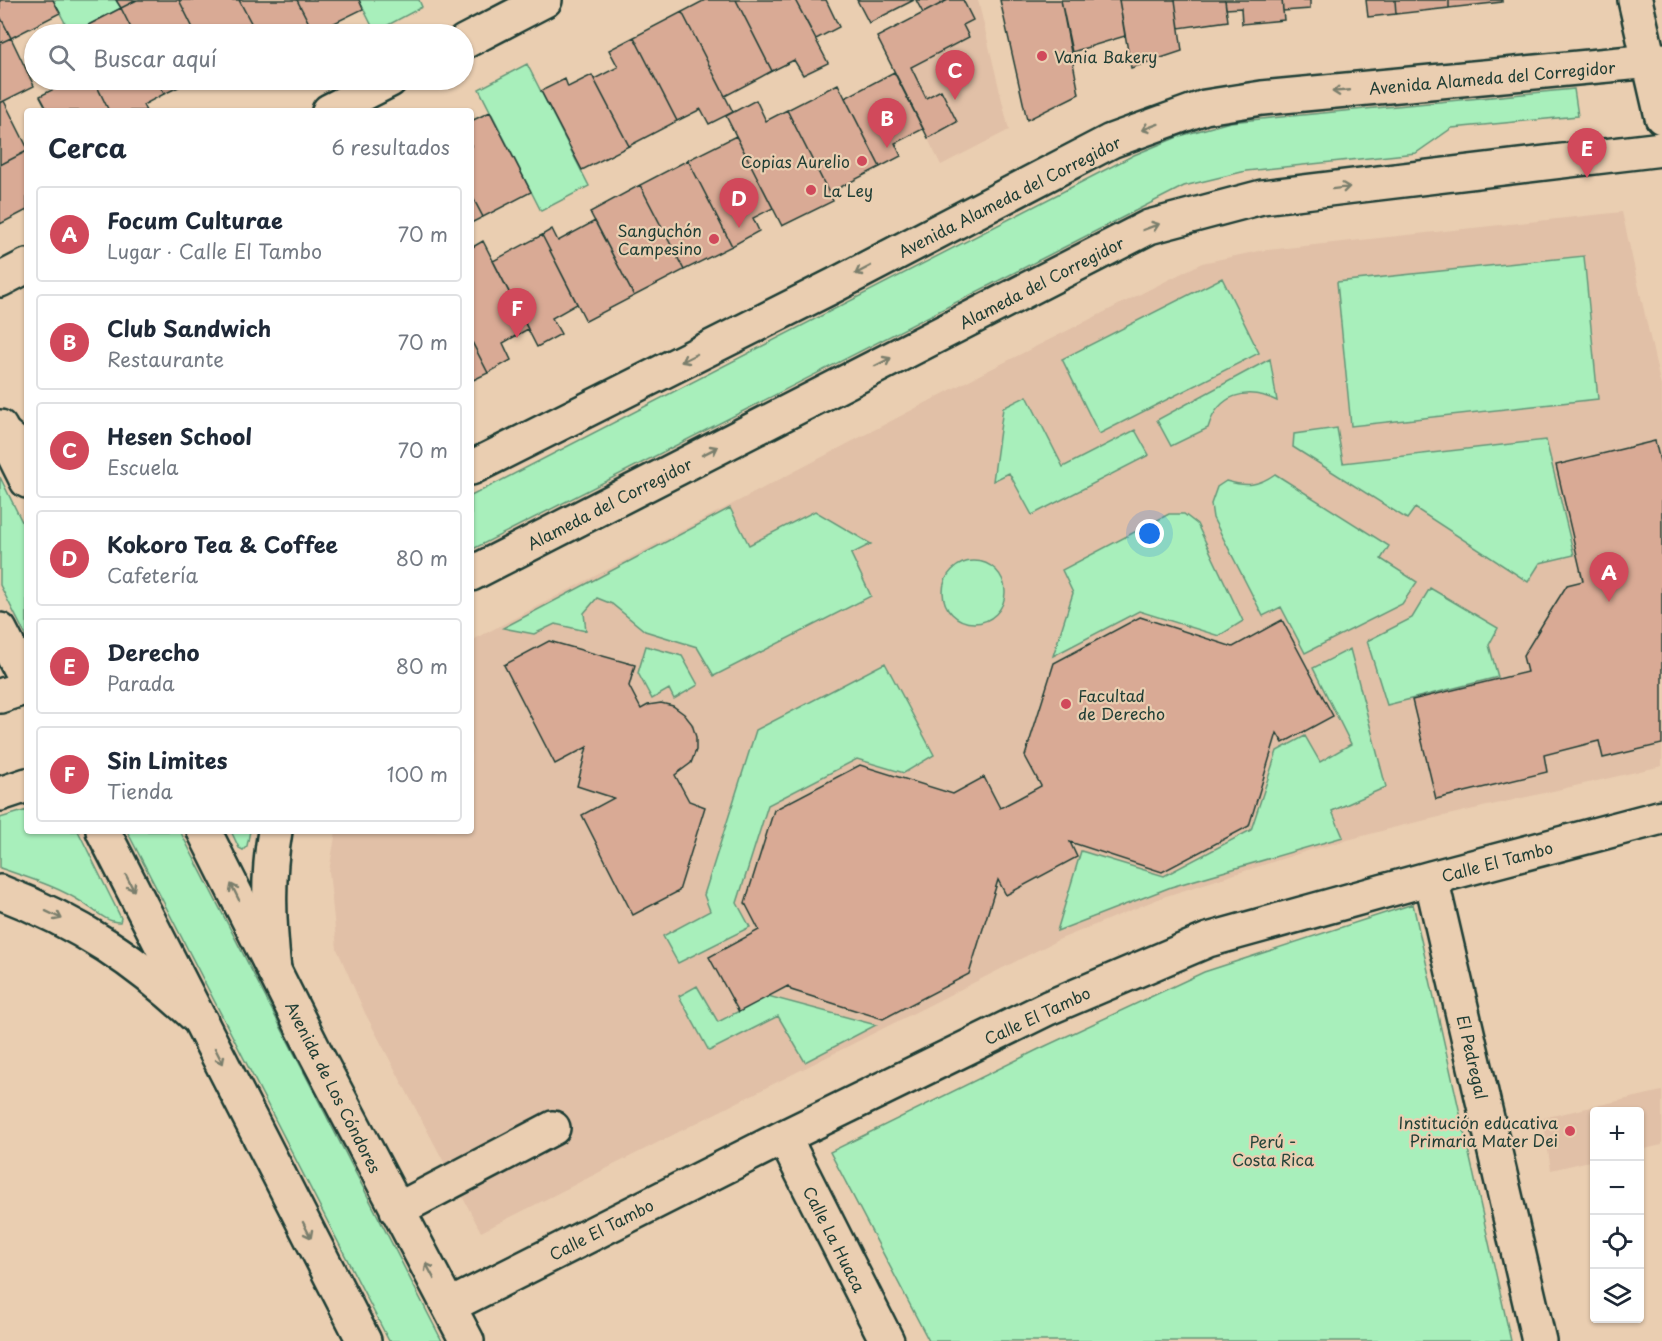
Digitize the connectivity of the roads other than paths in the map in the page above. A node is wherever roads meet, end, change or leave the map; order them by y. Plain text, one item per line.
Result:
1 (544, 0) edge
2 (1635, 0) edge
3 (474, 37) edge
4 (1656, 61) edge
5 (370, 90) edge
6 (335, 108) edge
7 (1662, 117) edge
8 (1662, 149) edge
9 (24, 268) edge
10 (0, 280) edge
11 (10, 438) edge
12 (474, 466) edge
13 (24, 473) edge
14 (474, 572) edge
15 (0, 630) edge
16 (24, 679) edge
17 (24, 686) edge
18 (0, 696) edge
19 (24, 785) edge
20 (0, 794) edge
21 (1662, 817) edge
22 (105, 834) edge
23 (206, 834) edge
24 (275, 834) edge
25 (1431, 878) junction
26 (0, 892) edge
27 (274, 970) junction
28 (201, 1021) junction
29 (553, 1128) dead end
30 (784, 1137) junction
31 (397, 1210) junction
32 (449, 1306) junction
33 (364, 1341) edge
34 (467, 1341) edge
35 (887, 1341) edge
36 (1539, 1341) edge

1 - 3 street
2 - 4 street
4 - 7 street
4 -> 12 street, Avenida Alameda del Corregidor
5 - 6 street
14 -> 8 street, Alameda del Corregidor
9 - 10 street
11 - 13 street
15 - 16 street
17 - 18 street
19 - 20 street
21 - 25 street, Calle El Tambo
22 -> 28 street
27 -> 23 street, Avenida de Los Cóndores
24 - 27 street
25 - 30 street, Calle El Tambo
25 - 36 street, El Pedregal
26 -> 28 street
27 - 31 street, Avenida de Los Cóndores
28 -> 33 street
29 - 31 street
30 - 32 street, Calle El Tambo
30 - 35 street, Calle La Huaca
32 -> 31 street, Avenida de Los Cóndores
32 - 34 street, Avenida de Los Cóndores

